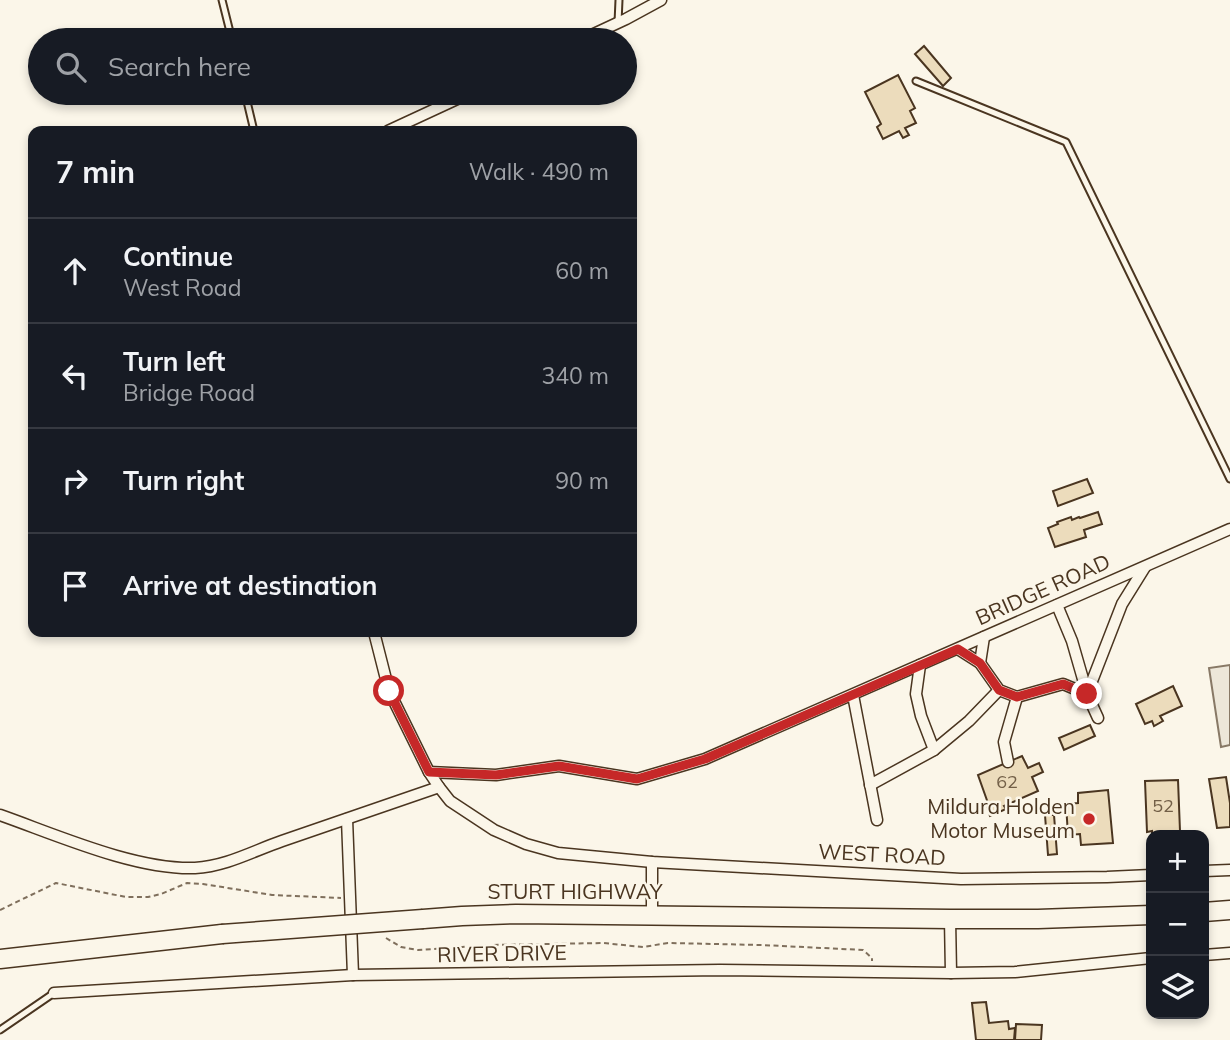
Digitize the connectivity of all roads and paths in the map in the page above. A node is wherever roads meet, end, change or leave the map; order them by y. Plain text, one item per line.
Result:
1 (222, 0) edge
2 (619, 0) edge
3 (661, 0) edge
4 (618, 23) junction
5 (229, 28) edge
6 (607, 28) edge
7 (916, 81) dead end
8 (248, 105) edge
9 (444, 105) edge
10 (253, 126) edge
11 (399, 126) edge
12 (1230, 479) edge
13 (1230, 529) edge
14 (1145, 566) junction
15 (1057, 605) junction
16 (375, 637) edge
17 (984, 637) junction
18 (958, 649) junction
19 (980, 663) junction
20 (920, 665) junction
21 (999, 690) junction
22 (1087, 694) junction
23 (853, 695) junction
24 (1017, 697) junction
25 (1098, 718) dead end
26 (934, 750) junction
27 (1008, 762) dead end
28 (429, 772) junction
29 (870, 785) junction
30 (439, 787) junction
31 (0, 815) edge
32 (347, 819) junction
33 (877, 820) dead end
34 (652, 862) junction
35 (1230, 870) edge
36 (1209, 871) edge
37 (1146, 875) edge
38 (350, 901) junction
39 (0, 910) edge
40 (1230, 910) edge
41 (1209, 912) edge
42 (652, 914) junction
43 (1146, 915) edge
44 (950, 919) junction
45 (387, 939) dead end
46 (1230, 953) edge
47 (1209, 955) edge
48 (0, 959) edge
49 (1146, 959) edge
50 (872, 972) junction
51 (951, 973) junction
52 (353, 975) junction
53 (54, 993) joint
54 (0, 1030) edge

1 - 5 lane
2 - 4 lane
3 - 4 street
4 - 6 street
7 - 12 lane
8 - 10 lane
9 - 11 street
13 - 14 street, BRIDGE ROAD
14 - 15 street, BRIDGE ROAD
14 - 22 street
15 - 17 street, BRIDGE ROAD
15 - 22 street
16 - 28 street, WEST ROAD
17 - 18 street, BRIDGE ROAD
17 - 19 street
18 - 19 street
18 - 20 street, BRIDGE ROAD
19 - 21 street
20 - 23 street, BRIDGE ROAD
20 - 26 street
21 - 24 street
21 - 26 street
22 - 24 street
22 - 25 street
23 - 28 street, BRIDGE ROAD
23 - 29 street
24 - 27 street
26 - 29 street
28 - 30 street, WEST ROAD
29 - 33 street
30 - 32 street
30 - 34 street, WEST ROAD
31 - 32 street
32 - 38 street
34 - 37 street, WEST ROAD
34 - 42 street
35 - 36 street
38 - 39 path
38 - 52 street
40 - 41 highway
42 - 44 highway, STURT HIGHWAY
42 - 48 highway, STURT HIGHWAY, bridge
43 - 44 highway, STURT HIGHWAY
44 - 51 street
45 - 50 path
46 - 47 street
49 - 51 street, RIVER DRIVE
50 - 51 street, RIVER DRIVE
50 - 52 street, RIVER DRIVE
52 - 53 street, RIVER DRIVE
53 - 54 lane

